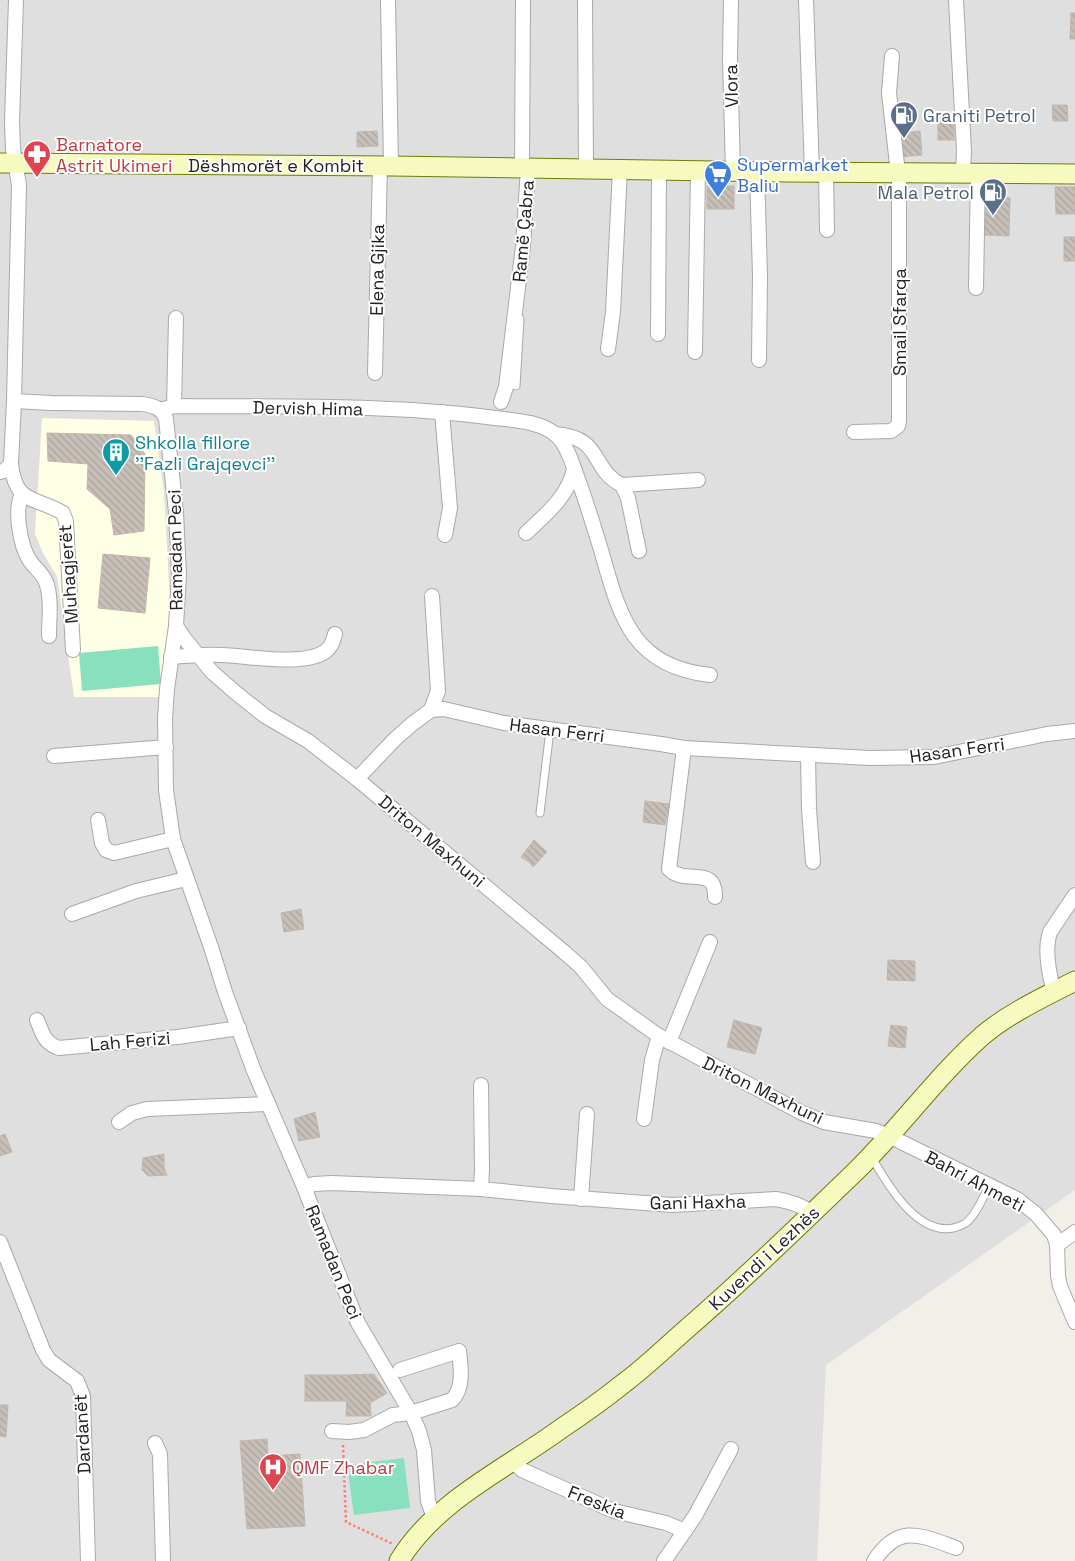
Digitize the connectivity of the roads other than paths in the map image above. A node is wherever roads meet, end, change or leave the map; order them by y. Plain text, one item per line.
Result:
1 (16, 0) edge
2 (388, 0) edge
3 (523, 0) edge
4 (585, 0) edge
5 (731, 0) edge
6 (806, 0) edge
7 (956, 0) edge
8 (892, 56) dead end
9 (7, 162) edge
10 (386, 166) junction
11 (525, 168) junction
12 (586, 169) junction
13 (620, 170) junction
14 (659, 170) junction
15 (698, 171) junction
16 (733, 171) junction
17 (757, 172) junction
18 (819, 172) junction
19 (898, 172) junction
20 (970, 172) junction
21 (1075, 174) edge
22 (827, 230) dead end
23 (976, 288) dead end
24 (517, 294) junction
25 (176, 318) dead end
26 (658, 334) dead end
27 (608, 349) dead end
28 (695, 352) dead end
29 (759, 360) dead end
30 (376, 373) dead end
31 (516, 386) dead end
32 (14, 401) junction
33 (501, 402) dead end
34 (168, 408) junction
35 (442, 412) junction
36 (854, 432) dead end
37 (555, 434) junction
38 (5, 468) edge
39 (574, 469) junction
40 (698, 480) dead end
41 (622, 485) junction
42 (22, 494) junction
43 (526, 532) dead end
44 (445, 535) dead end
45 (639, 551) dead end
46 (432, 596) dead end
47 (176, 626) junction
48 (335, 634) dead end
49 (49, 636) dead end
50 (73, 650) dead end
51 (198, 655) junction
52 (171, 657) junction
53 (710, 675) dead end
54 (431, 710) junction
55 (550, 730) junction
56 (1075, 731) edge
57 (166, 748) junction
58 (684, 748) junction
59 (54, 756) dead end
60 (808, 756) junction
61 (357, 779) junction
62 (540, 813) dead end
63 (98, 820) dead end
64 (173, 839) junction
65 (813, 862) dead end
66 (186, 879) junction
67 (1075, 895) edge
68 (715, 897) dead end
69 (72, 914) dead end
70 (710, 942) dead end
71 (1075, 981) edge
72 (1054, 992) junction
73 (37, 1020) dead end
74 (239, 1028) junction
75 (664, 1039) junction
76 (481, 1085) dead end
77 (268, 1104) junction
78 (588, 1114) dead end
79 (644, 1118) dead end
80 (119, 1122) dead end
81 (889, 1136) junction
82 (871, 1156) junction
83 (990, 1185) junction
84 (304, 1187) junction
85 (481, 1189) junction
86 (582, 1199) junction
87 (812, 1213) junction
88 (1075, 1232) edge
89 (0, 1242) edge
90 (1057, 1246) junction
91 (1075, 1322) edge
92 (400, 1370) dead end
93 (411, 1413) junction
94 (337, 1431) road end
95 (155, 1443) dead end
96 (731, 1449) dead end
97 (513, 1462) junction
98 (434, 1518) junction
99 (685, 1531) junction
100 (956, 1548) dead end
101 (403, 1556) edge
102 (88, 1561) edge
103 (163, 1561) edge
104 (664, 1561) edge
105 (874, 1561) edge

1 - 9 street
2 - 10 street, Elena Gjika
3 - 11 street
4 - 12 street
5 - 16 street, Vlora
6 - 18 street
7 - 20 street
8 - 19 street
9 - 10 main road, Dëshmorët e Kombit
9 - 32 street
10 - 11 main road, Dëshmorët e Kombit
10 - 30 street, Elena Gjika
11 - 12 main road, Dëshmorët e Kombit
11 - 24 street, Ramë Çabra
12 - 13 main road, Dëshmorët e Kombit
13 - 14 main road, Dëshmorët e Kombit
13 - 27 street
14 - 15 main road, Dëshmorët e Kombit
14 - 26 street
15 - 16 main road, Dëshmorët e Kombit
15 - 28 street
16 - 17 main road, Dëshmorët e Kombit
17 - 18 main road, Dëshmorët e Kombit
17 - 29 street
18 - 19 main road, Dëshmorët e Kombit
18 - 22 street
19 - 20 main road, Dëshmorët e Kombit
19 - 36 street, Smail Sfarqa
20 - 21 main road, Dëshmorët e Kombit
20 - 23 street
24 - 31 lane, Ramë Çabra
24 - 33 street, Ramë Çabra
25 - 34 street
32 - 34 street
32 - 38 street, Muhagjerët
34 - 35 street, Dervish Hima
34 - 47 street, Ramadan Peci
35 - 37 street, Dervish Hima
35 - 44 street
37 - 39 street
37 - 41 street, Dervish Hima
38 - 42 street, Muhagjerët
39 - 43 street
39 - 53 street
40 - 41 street
41 - 45 street
42 - 49 street, Muhagjerët
42 - 50 street, Muhagjerët
46 - 54 street
47 - 51 street, Driton Maxhuni
47 - 52 street, Ramadan Peci
48 - 51 street
51 - 52 street
51 - 61 street, Driton Maxhuni
52 - 57 street, Ramadan Peci
54 - 55 street, Hasan Ferri
54 - 61 street
55 - 58 street, Hasan Ferri
55 - 62 lane
56 - 60 street, Hasan Ferri
57 - 59 street
57 - 64 street, Ramadan Peci
58 - 60 street, Hasan Ferri
58 - 68 street
60 - 65 street
61 - 75 street, Driton Maxhuni
63 - 64 street
64 - 66 street, Ramadan Peci
66 - 69 street
66 - 74 street, Ramadan Peci
67 - 72 street
70 - 75 street
71 - 72 main road, Kuvendi i Lezhës
72 - 81 main road, Kuvendi i Lezhës
73 - 74 street, Lah Ferizi
74 - 77 street, Ramadan Peci
75 - 79 street
75 - 81 street, Driton Maxhuni
76 - 85 street
77 - 80 street
77 - 84 street, Ramadan Peci
78 - 86 street
81 - 82 main road, Kuvendi i Lezhës
81 - 83 street, Bahri Ahmeti
82 - 83 lane
82 - 87 main road, Kuvendi i Lezhës
83 - 90 street, Bahri Ahmeti
84 - 85 street, Gani Haxha
84 - 93 street, Ramadan Peci
85 - 86 street, Gani Haxha
86 - 87 street, Gani Haxha
87 - 97 main road, Kuvendi i Lezhës
88 - 90 street
89 - 102 street, Dardanët
90 - 91 street, Bahri Ahmeti
92 - 93 street
93 - 94 street
93 - 98 street, Ramadan Peci
95 - 103 street
96 - 99 street
97 - 98 main road, Kuvendi i Lezhës
97 - 99 street, Freskia
98 - 101 main road, Kuvendi i Lezhës
99 - 104 street
100 - 105 street

